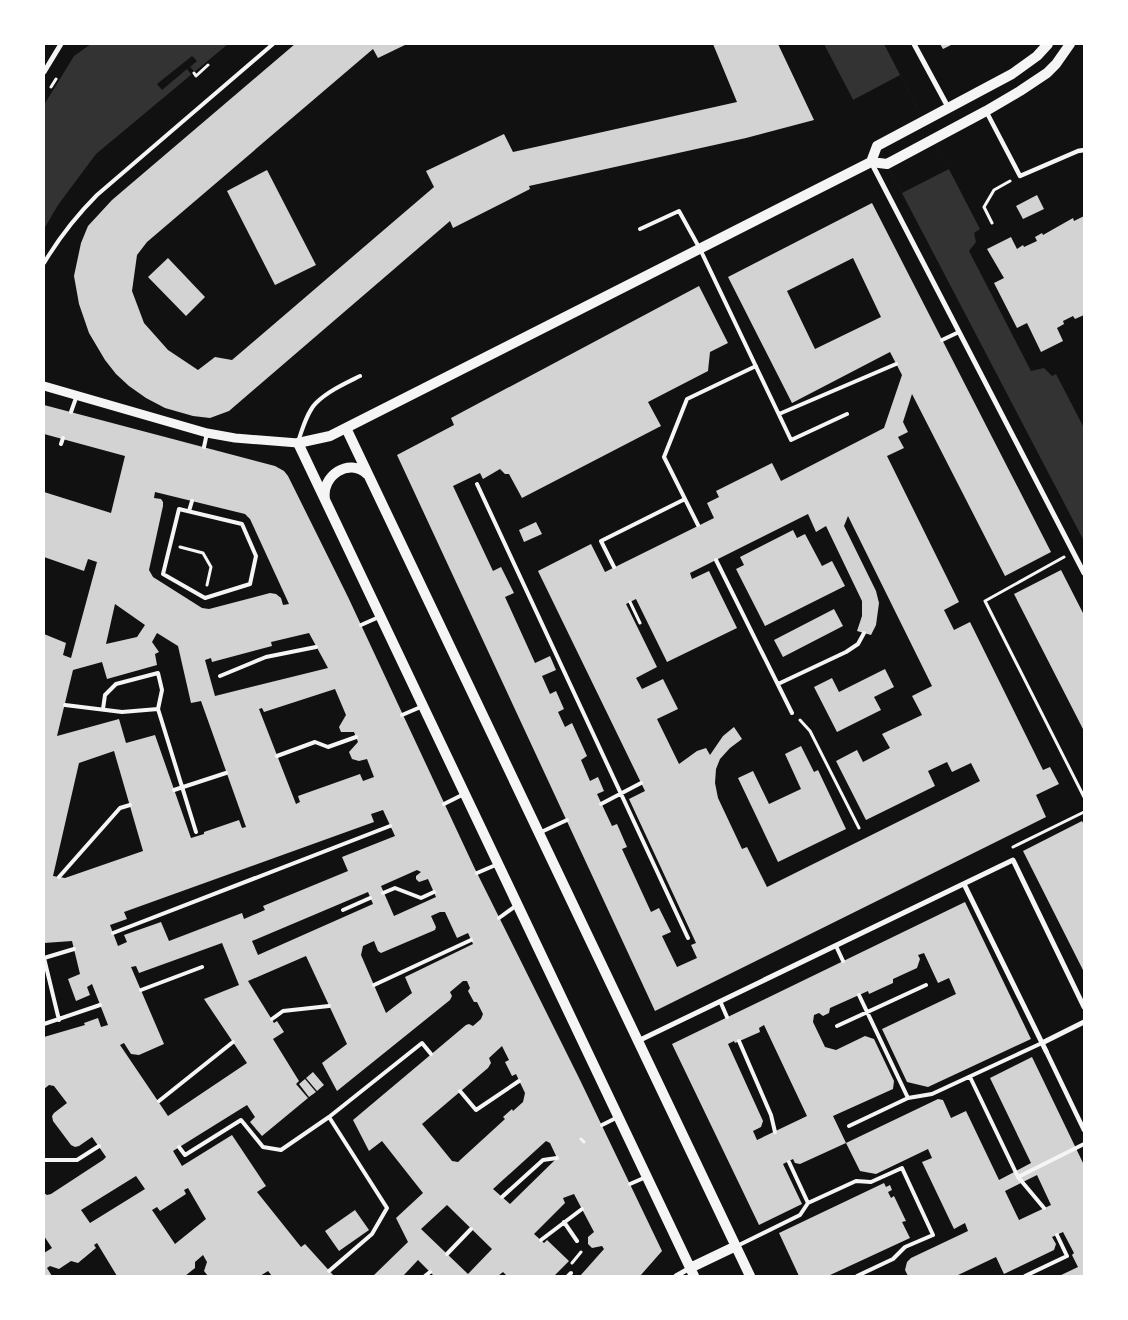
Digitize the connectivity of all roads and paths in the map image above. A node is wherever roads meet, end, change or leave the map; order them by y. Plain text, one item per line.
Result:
1 (62, 44) edge
2 (273, 44) edge
3 (914, 44) edge
4 (1048, 44) edge
5 (1070, 44) edge
6 (208, 65) dead end
7 (44, 72) edge
8 (194, 73) dead end
9 (949, 108) junction
10 (986, 111) junction
11 (1084, 150) edge
12 (871, 162) junction
13 (1020, 176) junction
14 (992, 222) dead end
15 (640, 229) dead end
16 (700, 248) junction
17 (44, 263) edge
18 (959, 332) junction
19 (942, 340) dead end
20 (896, 364) dead end
21 (756, 366) junction
22 (360, 376) dead end
23 (44, 386) edge
24 (77, 396) junction
25 (71, 412) dead end
26 (779, 414) junction
27 (847, 414) dead end
28 (346, 428) junction
29 (207, 433) junction
30 (63, 438) dead end
31 (298, 442) junction
32 (61, 444) dead end
33 (204, 447) dead end
34 (372, 483) junction
35 (477, 484) dead end
36 (685, 499) junction
37 (192, 501) dead end
38 (327, 505) junction
39 (190, 511) junction
40 (698, 525) dead end
41 (170, 545) junction
42 (716, 560) dead end
43 (1056, 561) dead end
44 (614, 567) dead end
45 (1084, 573) edge
46 (205, 598) junction
47 (630, 602) dead end
48 (380, 616) junction
49 (640, 622) dead end
50 (361, 625) dead end
51 (864, 633) dead end
52 (316, 647) dead end
53 (220, 676) dead end
54 (778, 684) junction
55 (65, 706) dead end
56 (422, 706) junction
57 (158, 709) junction
58 (102, 710) junction
59 (792, 713) joint
60 (402, 715) dead end
61 (356, 737) dead end
62 (277, 756) dead end
63 (226, 772) dead end
64 (641, 783) dead end
65 (182, 787) junction
66 (174, 790) dead end
67 (464, 794) junction
68 (621, 794) junction
69 (1084, 797) edge
70 (444, 804) dead end
71 (601, 804) dead end
72 (130, 805) dead end
73 (1084, 812) edge
74 (567, 820) dead end
75 (390, 826) dead end
76 (860, 828) dead end
77 (196, 832) dead end
78 (539, 833) junction
79 (1013, 860) junction
80 (498, 864) junction
81 (477, 873) dead end
82 (59, 877) dead end
83 (964, 884) junction
84 (383, 892) dead end
85 (434, 892) dead end
86 (370, 898) dead end
87 (517, 905) junction
88 (343, 910) dead end
89 (499, 918) dead end
90 (113, 933) dead end
91 (688, 938) dead end
92 (471, 940) dead end
93 (836, 946) junction
94 (74, 949) dead end
95 (44, 958) edge
96 (843, 961) dead end
97 (202, 967) dead end
98 (374, 985) dead end
99 (926, 985) dead end
100 (141, 990) dead end
101 (859, 995) dead end
102 (720, 1001) junction
103 (100, 1004) dead end
104 (329, 1006) dead end
105 (1084, 1007) edge
106 (867, 1013) junction
107 (728, 1017) dead end
108 (272, 1019) dead end
109 (59, 1020) junction
110 (1084, 1022) edge
111 (44, 1024) edge
112 (837, 1026) dead end
113 (638, 1040) junction
114 (739, 1041) dead end
115 (233, 1042) dead end
116 (1042, 1043) junction
117 (1046, 1051) joint
118 (431, 1054) dead end
119 (970, 1077) junction
120 (519, 1080) dead end
121 (460, 1091) dead end
122 (908, 1098) junction
123 (159, 1101) dead end
124 (329, 1117) junction
125 (618, 1117) junction
126 (602, 1125) dead end
127 (849, 1126) dead end
128 (1084, 1130) edge
129 (775, 1132) dead end
130 (581, 1139) dead end
131 (584, 1142) dead end
132 (1084, 1144) edge
133 (99, 1146) dead end
134 (179, 1147) dead end
135 (557, 1158) dead end
136 (44, 1160) edge
137 (789, 1162) dead end
138 (646, 1176) junction
139 (1018, 1177) junction
140 (630, 1184) dead end
141 (502, 1197) dead end
142 (808, 1203) junction
143 (1044, 1208) dead end
144 (582, 1209) dead end
145 (564, 1222) junction
146 (471, 1229) dead end
147 (1057, 1235) dead end
148 (541, 1240) dead end
149 (577, 1241) joint
150 (736, 1246) junction
151 (447, 1254) dead end
152 (330, 1271) dead end
153 (430, 1272) dead end
154 (692, 1272) edge
155 (569, 1275) edge
156 (425, 1276) edge
157 (676, 1276) edge
158 (750, 1276) edge
159 (856, 1276) edge
160 (1025, 1276) edge

1 - 7 street
2 - 17 lane
3 - 9 street
4 - 9 main road
5 - 10 main road
6 - 8 path
9 - 12 main road
10 - 12 main road
10 - 13 street
11 - 13 street
12 - 16 main road
12 - 18 street
13 - 14 path
15 - 16 lane
16 - 21 lane
16 - 28 main road
18 - 19 lane
18 - 45 street
20 - 26 lane
21 - 26 lane
21 - 36 lane
22 - 31 lane
23 - 24 street
24 - 25 lane
24 - 29 street
26 - 27 lane
28 - 31 main road
28 - 34 main road
29 - 31 street
29 - 33 lane
30 - 32 lane
31 - 38 main road
34 - 38 main road
34 - 78 main road
35 - 68 lane
36 - 40 lane
36 - 44 lane
37 - 39 lane
38 - 48 main road
39 - 41 lane
39 - 46 lane
41 - 46 lane
41 - 46 path
42 - 54 lane
43 - 69 path
47 - 49 path
48 - 50 lane
48 - 56 main road
51 - 54 lane
52 - 53 lane
54 - 59 lane
55 - 58 lane
56 - 60 lane
56 - 67 main road
57 - 58 lane
57 - 58 lane
57 - 65 lane
59 - 76 path
61 - 62 lane
63 - 65 lane
64 - 68 lane
65 - 66 lane
65 - 77 lane
67 - 70 lane
67 - 80 main road
68 - 71 lane
68 - 91 lane
72 - 82 lane
73 - 79 path
74 - 78 lane
75 - 90 lane
78 - 113 main road
79 - 83 street
79 - 105 street
80 - 81 lane
80 - 87 main road
83 - 93 street
83 - 116 street
84 - 85 lane
86 - 88 lane
87 - 89 lane
87 - 125 main road
92 - 98 lane
93 - 96 lane
93 - 102 street
94 - 95 lane
95 - 109 lane
97 - 100 lane
99 - 106 lane
101 - 106 lane
102 - 107 lane
102 - 113 street
103 - 109 lane
104 - 108 lane
106 - 112 lane
106 - 122 lane
109 - 111 lane
110 - 116 street
113 - 150 main road
114 - 129 lane
115 - 123 lane
116 - 117 street
116 - 119 lane
117 - 128 street
118 - 124 lane
119 - 122 lane
119 - 139 lane
120 - 121 lane
122 - 127 lane
124 - 134 lane
124 - 152 lane
125 - 126 lane
125 - 138 main road
130 - 131 path
132 - 139 lane
133 - 136 lane
135 - 141 lane
137 - 142 lane
138 - 140 lane
138 - 154 main road
139 - 143 lane
142 - 150 lane
142 - 159 lane
144 - 145 lane
145 - 148 lane
145 - 149 lane
146 - 151 lane
147 - 160 lane
149 - 155 path
150 - 154 main road
150 - 158 main road
153 - 156 lane
154 - 157 street

